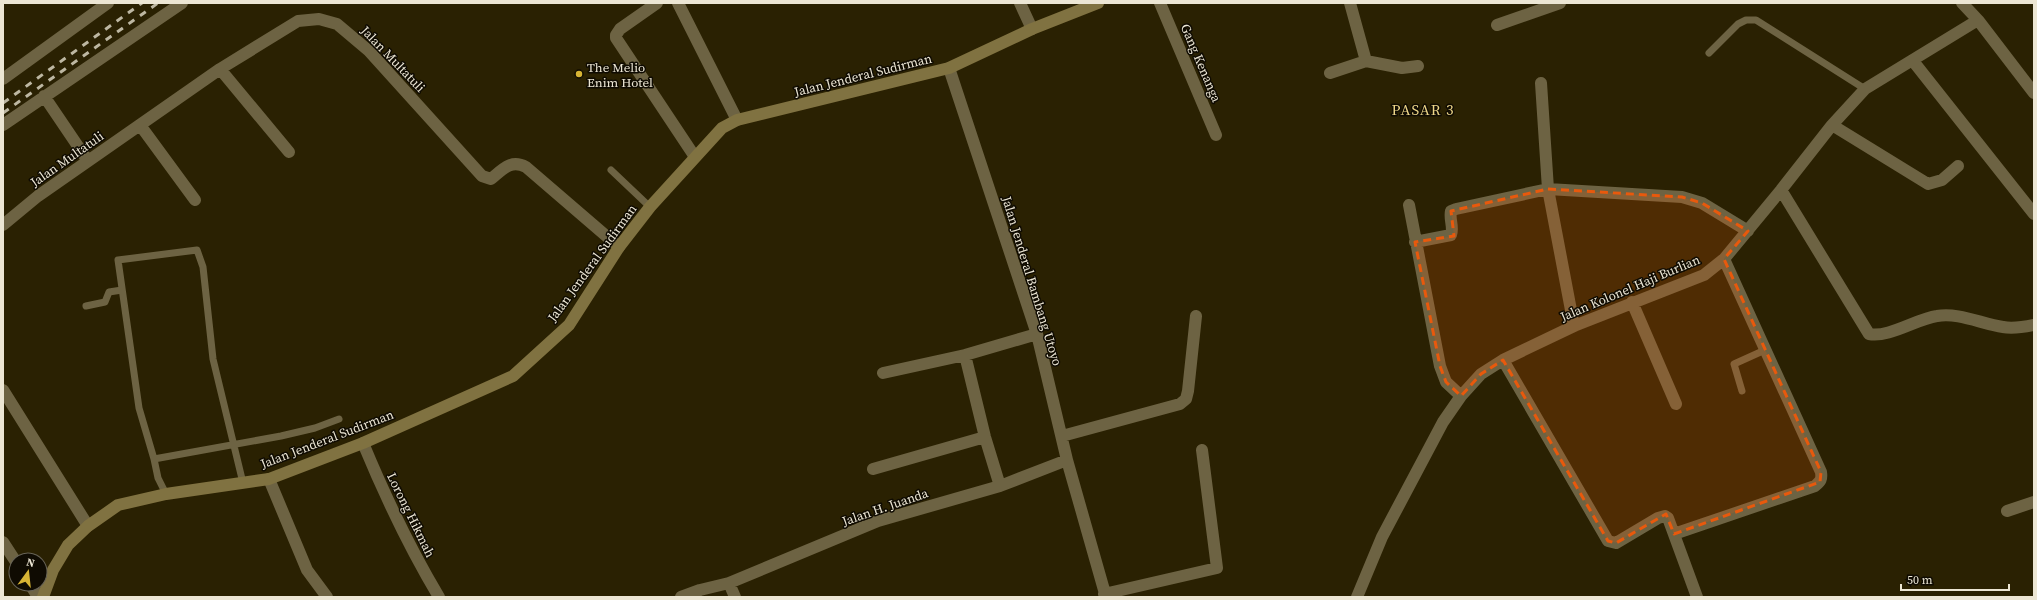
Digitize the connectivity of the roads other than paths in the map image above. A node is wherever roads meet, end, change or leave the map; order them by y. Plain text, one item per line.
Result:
1 (108, 3) edge
2 (182, 3) edge
3 (657, 3) edge
4 (678, 3) edge
5 (1020, 3) edge
6 (1098, 3) edge
7 (1160, 3) edge
8 (1350, 3) edge
9 (1560, 3) edge
10 (1962, 3) edge
11 (1978, 20) junction
12 (1497, 25) dead end
13 (1032, 29) junction
14 (1709, 53) dead end
15 (1366, 61) junction
16 (1914, 61) junction
17 (1418, 66) dead end
18 (949, 68) junction
19 (220, 69) junction
20 (1330, 73) dead end
21 (3, 79) edge
22 (1541, 83) dead end
23 (1865, 89) junction
24 (2034, 92) edge
25 (44, 96) junction
26 (737, 120) junction
27 (3, 125) edge
28 (140, 125) junction
29 (1832, 125) junction
30 (1216, 135) dead end
31 (289, 152) dead end
32 (695, 157) junction
33 (88, 161) junction
34 (1958, 166) dead end
35 (612, 170) dead end
36 (1548, 189) junction
37 (1781, 190) junction
38 (195, 200) dead end
39 (1409, 205) dead end
40 (650, 207) junction
41 (2034, 214) edge
42 (3, 225) edge
43 (1748, 230) junction
44 (1415, 242) junction
45 (619, 247) junction
46 (1724, 259) junction
47 (122, 290) junction
48 (1632, 302) junction
49 (86, 306) dead end
50 (1196, 316) dead end
51 (2034, 325) edge
52 (1574, 326) junction
53 (1037, 334) junction
54 (1765, 350) junction
55 (965, 356) junction
56 (1503, 360) junction
57 (883, 373) dead end
58 (3, 390) edge
59 (1742, 391) dead end
60 (1461, 396) junction
61 (6, 404) edge
62 (1676, 404) dead end
63 (339, 419) dead end
64 (1062, 436) junction
65 (984, 438) junction
66 (363, 443) junction
67 (235, 445) junction
68 (1202, 450) dead end
69 (154, 459) junction
70 (1067, 460) junction
71 (873, 469) dead end
72 (269, 479) junction
73 (243, 483) junction
74 (1000, 486) junction
75 (166, 494) junction
76 (2034, 502) edge
77 (2007, 511) dead end
78 (88, 526) junction
79 (1674, 534) junction
80 (3, 542) edge
81 (10, 552) edge
82 (729, 583) junction
83 (1105, 595) edge
84 (43, 597) edge
85 (327, 597) edge
86 (439, 597) edge
87 (681, 597) edge
88 (735, 597) edge
89 (1357, 597) edge
90 (1697, 597) edge

1 - 21 street
2 - 25 street
3 - 32 street
4 - 26 street
5 - 13 street
6 - 13 main road, Jalan Jenderal Sudirman
7 - 30 street, Gang Kenanga
8 - 15 street
9 - 12 street
10 - 11 street
11 - 16 street, Jalan Kolonel Haji Burlian
11 - 24 street
13 - 18 main road, Jalan Jenderal Sudirman
14 - 23 lane
15 - 17 street
15 - 20 street
16 - 23 street, Jalan Kolonel Haji Burlian
16 - 41 street
18 - 26 main road, Jalan Jenderal Sudirman
18 - 53 street, Jalan Jenderal Bambang Utoyo
19 - 28 street, Jalan Multatuli
19 - 31 street
19 - 45 street, Jalan Multatuli
22 - 36 street
23 - 29 street, Jalan Kolonel Haji Burlian
25 - 27 street
25 - 33 street
26 - 32 main road, Jalan Jenderal Sudirman
28 - 33 street, Jalan Multatuli
28 - 38 street
29 - 34 street
29 - 37 street, Jalan Kolonel Haji Burlian
32 - 40 main road, Jalan Jenderal Sudirman
33 - 42 street, Jalan Multatuli
35 - 40 lane
36 - 43 street
36 - 44 street
36 - 52 street
37 - 43 street, Jalan Kolonel Haji Burlian
37 - 51 street
39 - 44 street
40 - 45 main road, Jalan Jenderal Sudirman
43 - 46 street, Jalan Kolonel Haji Burlian
44 - 60 street
45 - 66 main road, Jalan Jenderal Sudirman
46 - 48 street, Jalan Kolonel Haji Burlian
46 - 54 street
47 - 49 lane
47 - 67 lane
47 - 69 lane
48 - 52 street, Jalan Kolonel Haji Burlian
48 - 62 street
50 - 64 street
52 - 56 street, Jalan Kolonel Haji Burlian
53 - 55 street
53 - 64 street, Jalan Jenderal Bambang Utoyo
54 - 59 lane
54 - 79 street
55 - 57 street
55 - 65 street
56 - 60 street, Jalan Kolonel Haji Burlian
56 - 79 street
58 - 61 street
60 - 89 street, Jalan Kolonel Haji Burlian
61 - 78 street
63 - 67 lane
64 - 70 street, Jalan Jenderal Bambang Utoyo
65 - 71 street
65 - 74 street
66 - 72 main road, Jalan Jenderal Sudirman
66 - 86 street, Lorong Hikmah
67 - 69 lane
67 - 73 lane
68 - 83 street
69 - 75 lane
70 - 74 street, Jalan H. Juanda
70 - 83 street, Jalan Jenderal Bambang Utoyo
72 - 73 main road, Jalan Jenderal Sudirman
72 - 85 street
73 - 75 main road, Jalan Jenderal Sudirman
74 - 82 street, Jalan H. Juanda
75 - 78 main road, Jalan Jenderal Sudirman
76 - 77 street
78 - 84 main road, Jalan Jenderal Sudirman
79 - 90 street
80 - 81 street
82 - 87 street, Jalan H. Juanda
82 - 88 street

